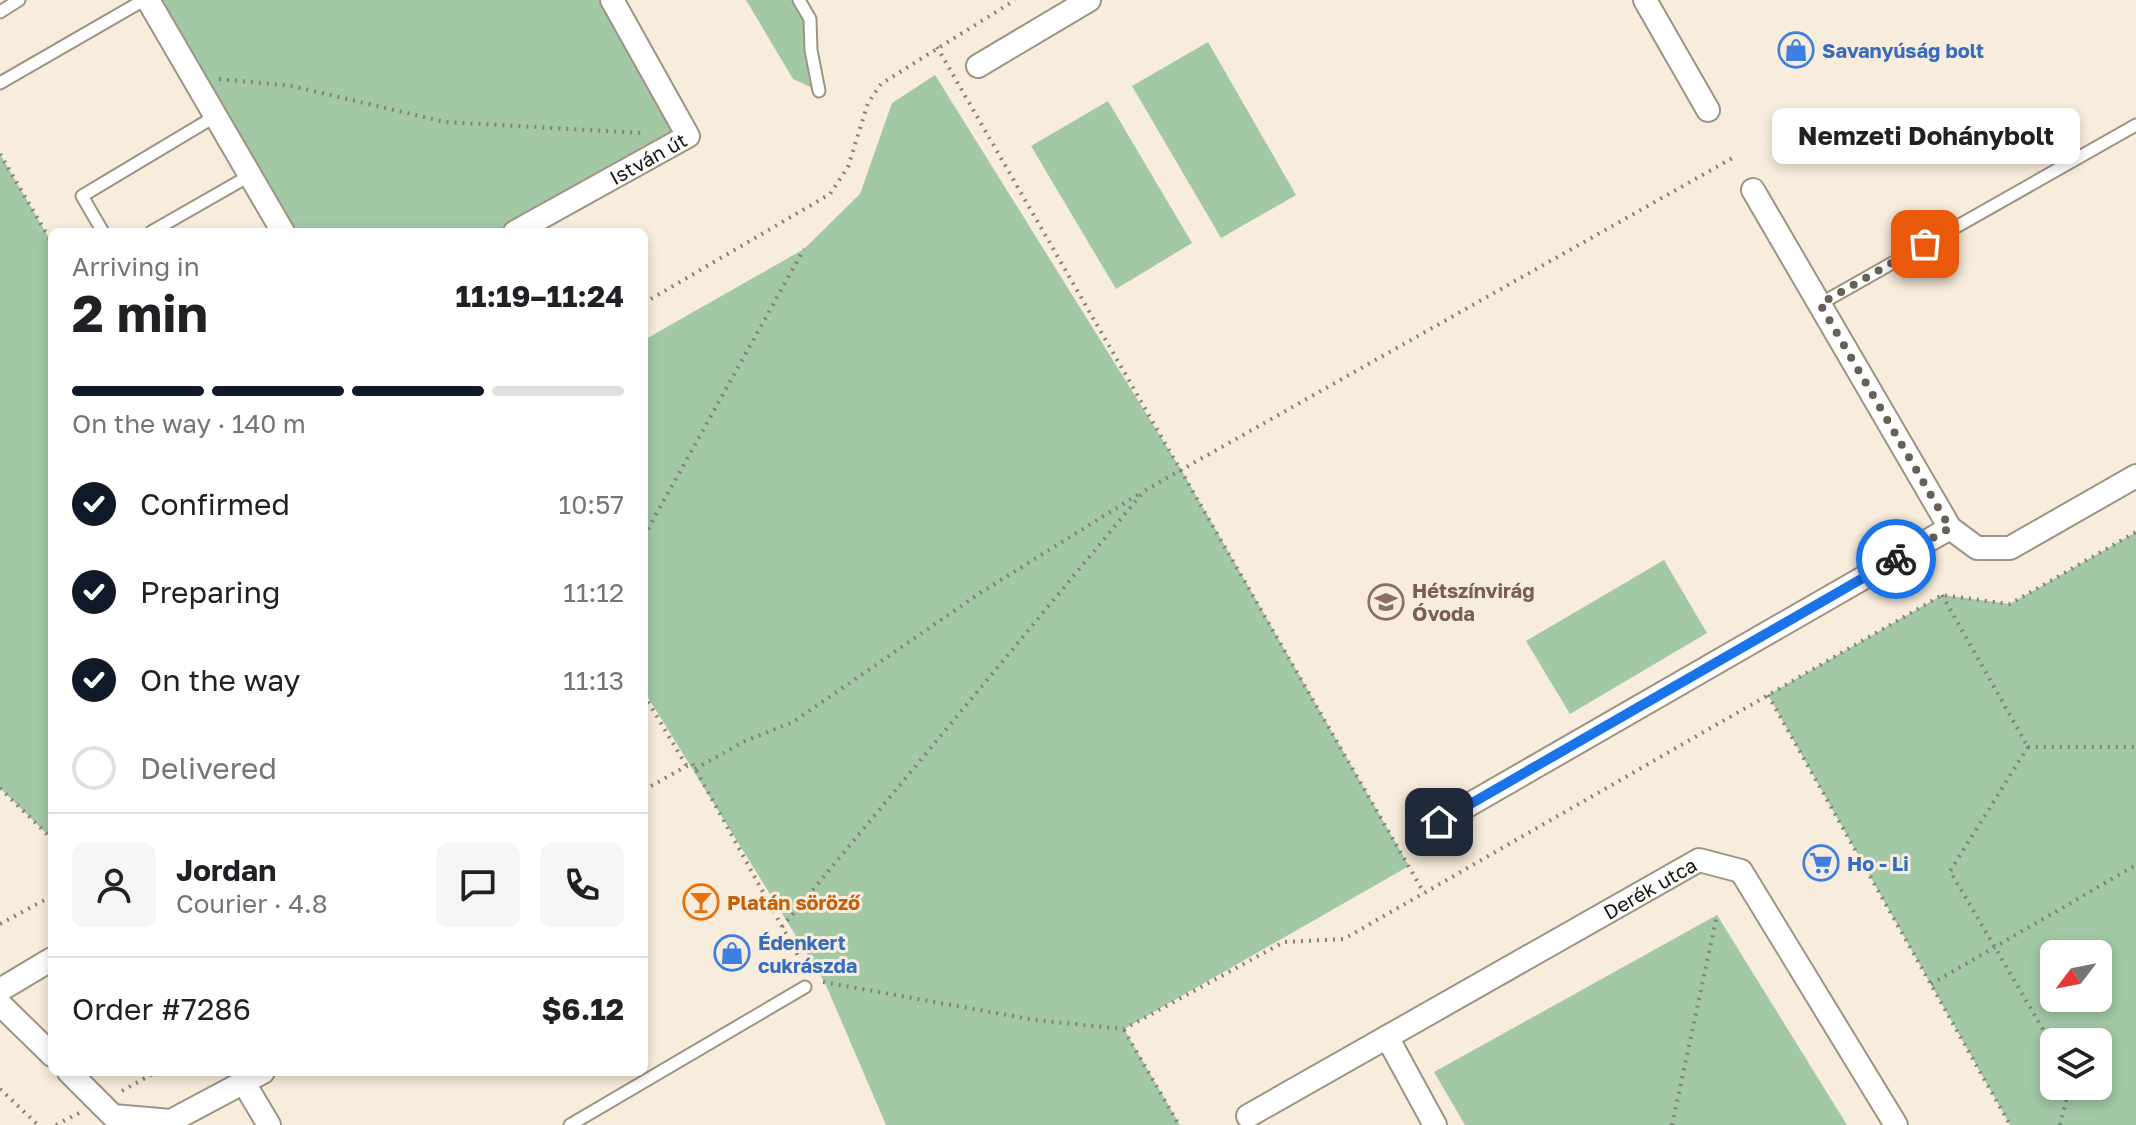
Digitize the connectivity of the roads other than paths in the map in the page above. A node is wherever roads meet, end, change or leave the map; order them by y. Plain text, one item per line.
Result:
1 (19, 0) edge
2 (146, 0) edge
3 (612, 0) edge
4 (799, 0) edge
5 (1089, 0) edge
6 (1645, 0) edge
7 (0, 12) edge
8 (978, 66) dead end
9 (0, 83) edge
10 (819, 91) dead end
11 (1708, 110) dead end
12 (214, 117) junction
13 (2136, 125) edge
14 (249, 176) junction
15 (1753, 190) dead end
16 (101, 228) edge
17 (158, 228) edge
18 (281, 228) edge
19 (522, 228) edge
20 (1820, 304) junction
21 (2136, 476) edge
22 (1950, 528) junction
23 (1439, 822) dead end
24 (48, 961) edge
25 (805, 987) dead end
26 (0, 990) edge
27 (0, 1004) edge
28 (1387, 1037) junction
29 (48, 1051) edge
30 (73, 1076) edge
31 (253, 1077) edge
32 (1248, 1116) dead end
33 (269, 1125) edge
34 (570, 1125) edge
35 (1435, 1125) edge
36 (1896, 1125) edge

1 - 7 lane
2 - 9 lane
2 - 12 street
3 - 19 street, István út
4 - 10 lane
5 - 8 street
6 - 11 street
12 - 14 street
12 - 16 lane
13 - 20 lane
14 - 17 lane
14 - 18 street
15 - 20 street
20 - 22 street
21 - 22 street
22 - 23 street
24 - 26 street
25 - 34 lane
27 - 29 street
28 - 32 street, Derék utca
28 - 35 street
28 - 36 street, Derék utca
30 - 31 street
31 - 33 street

